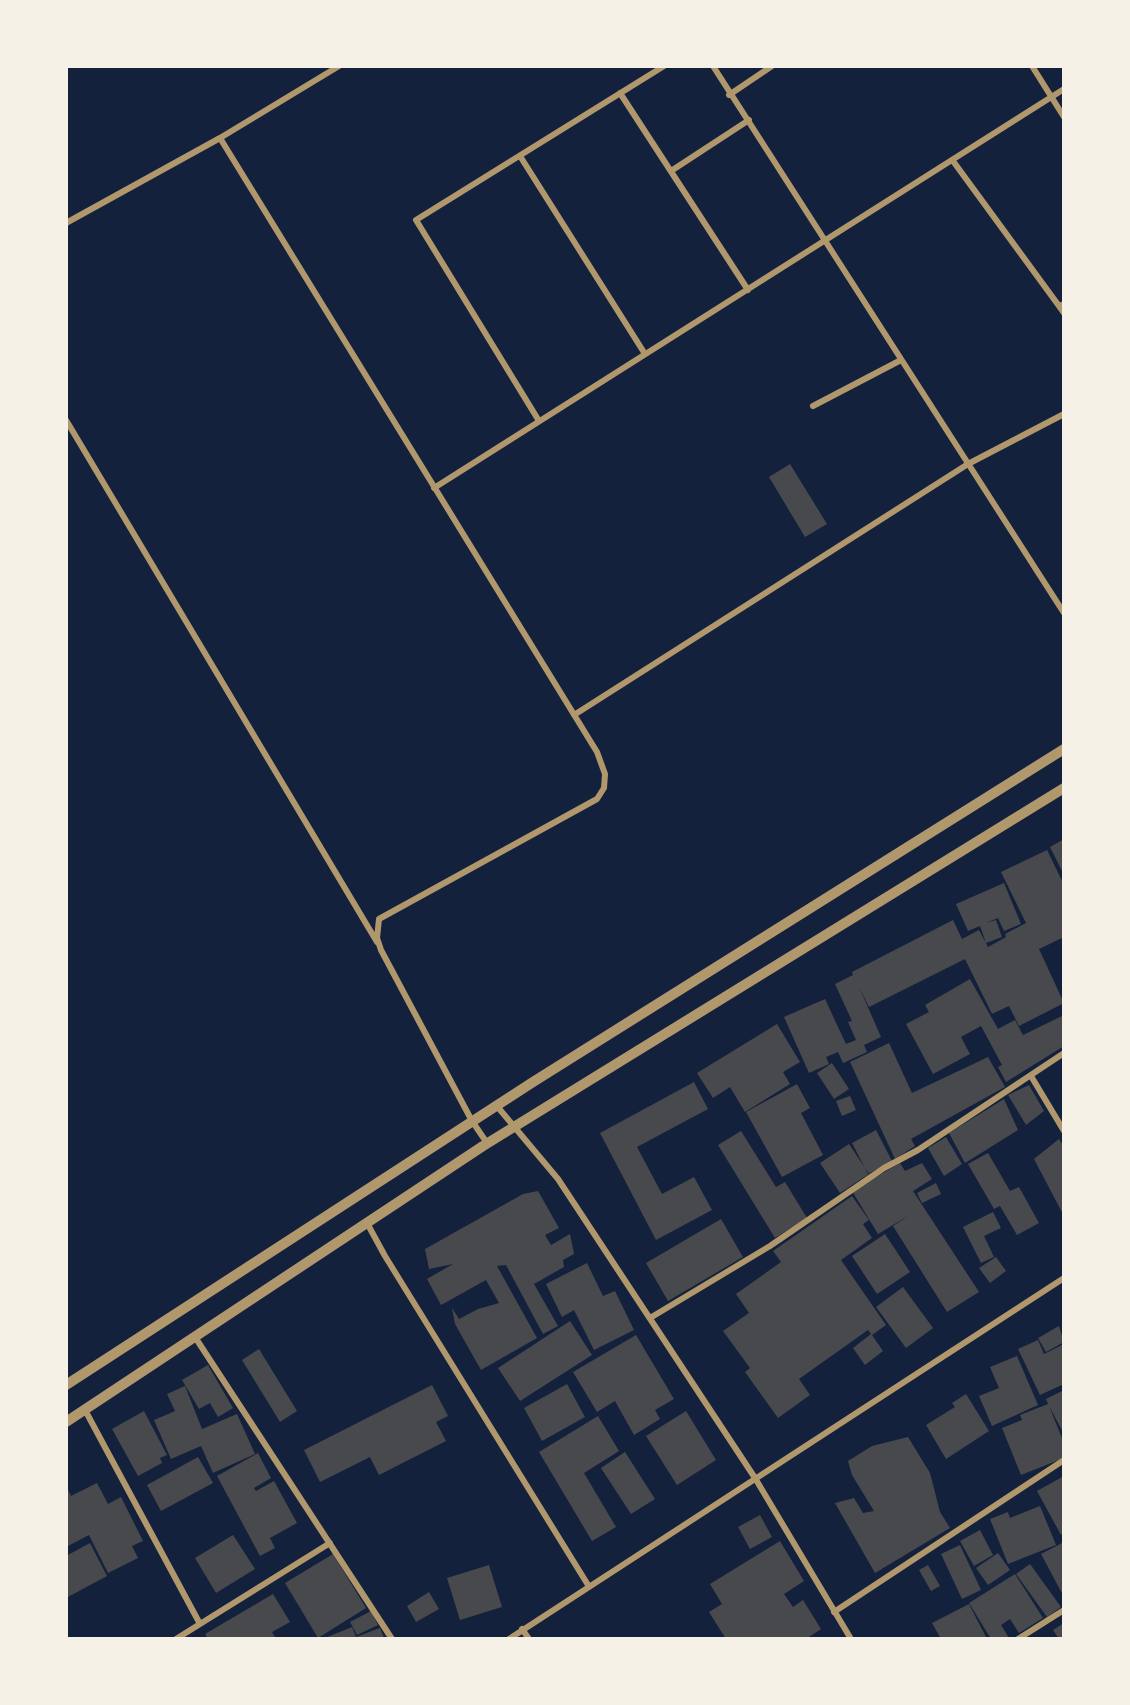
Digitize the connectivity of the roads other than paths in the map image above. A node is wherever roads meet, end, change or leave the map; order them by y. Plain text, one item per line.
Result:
1 (339, 66) edge
2 (664, 66) edge
3 (712, 66) edge
4 (772, 66) edge
5 (1032, 66) edge
6 (1064, 88) edge
7 (620, 93) junction
8 (729, 95) junction
9 (1051, 97) junction
10 (1064, 117) edge
11 (748, 120) junction
12 (220, 138) junction
13 (520, 156) junction
14 (953, 161) junction
15 (670, 171) junction
16 (66, 223) edge
17 (825, 240) junction
18 (748, 290) junction
19 (1062, 305) edge
20 (1064, 313) edge
21 (645, 354) junction
22 (901, 360) junction
23 (813, 406) dead end
24 (1064, 414) edge
25 (66, 420) edge
26 (539, 421) junction
27 (968, 464) junction
28 (434, 488) junction
29 (1064, 613) edge
30 (574, 715) junction
31 (1064, 749) edge
32 (1064, 788) edge
33 (381, 950) junction
34 (1064, 1053) edge
35 (1031, 1076) junction
36 (496, 1105) junction
37 (472, 1121) junction
38 (513, 1127) junction
39 (1064, 1131) edge
40 (487, 1143) junction
41 (367, 1223) junction
42 (1064, 1278) edge
43 (650, 1318) junction
44 (195, 1337) junction
45 (66, 1385) edge
46 (85, 1410) junction
47 (66, 1422) edge
48 (1064, 1460) edge
49 (755, 1478) junction
50 (330, 1543) junction
51 (588, 1585) junction
52 (1064, 1610) edge
53 (834, 1612) junction
54 (200, 1624) junction
55 (522, 1629) junction
56 (176, 1639) edge
57 (392, 1639) edge
58 (509, 1639) edge
59 (529, 1639) edge
60 (851, 1639) edge
61 (1018, 1639) edge

1 - 12 street
2 - 7 street
3 - 8 street
4 - 8 street
5 - 9 street
6 - 9 street
7 - 13 street
7 - 15 street
8 - 11 street
9 - 10 street
9 - 14 street
11 - 15 street
11 - 17 street
12 - 16 street
12 - 28 street
13 - 21 street
13 - 26 street
14 - 17 street
14 - 19 street
15 - 18 street
17 - 18 street
17 - 22 street
18 - 21 street
19 - 20 street
21 - 26 street
22 - 23 street
22 - 27 street
24 - 27 street
25 - 33 street
26 - 28 street
27 - 29 street
27 - 30 street
28 - 30 street
30 - 33 street
31 - 36 street
32 - 38 street
33 - 37 street
34 - 35 street
35 - 39 street
35 - 43 street
36 - 37 street
36 - 38 street
37 - 40 street
37 - 45 street
38 - 40 street
38 - 43 street
40 - 41 street
41 - 44 street
41 - 51 street
42 - 49 street
43 - 49 street
44 - 46 street
44 - 50 street
46 - 47 street
46 - 54 street
48 - 53 street
49 - 51 street
49 - 53 street
50 - 54 street
50 - 57 street
51 - 55 street
52 - 61 street
53 - 60 street
54 - 56 street
55 - 58 street
55 - 59 street

